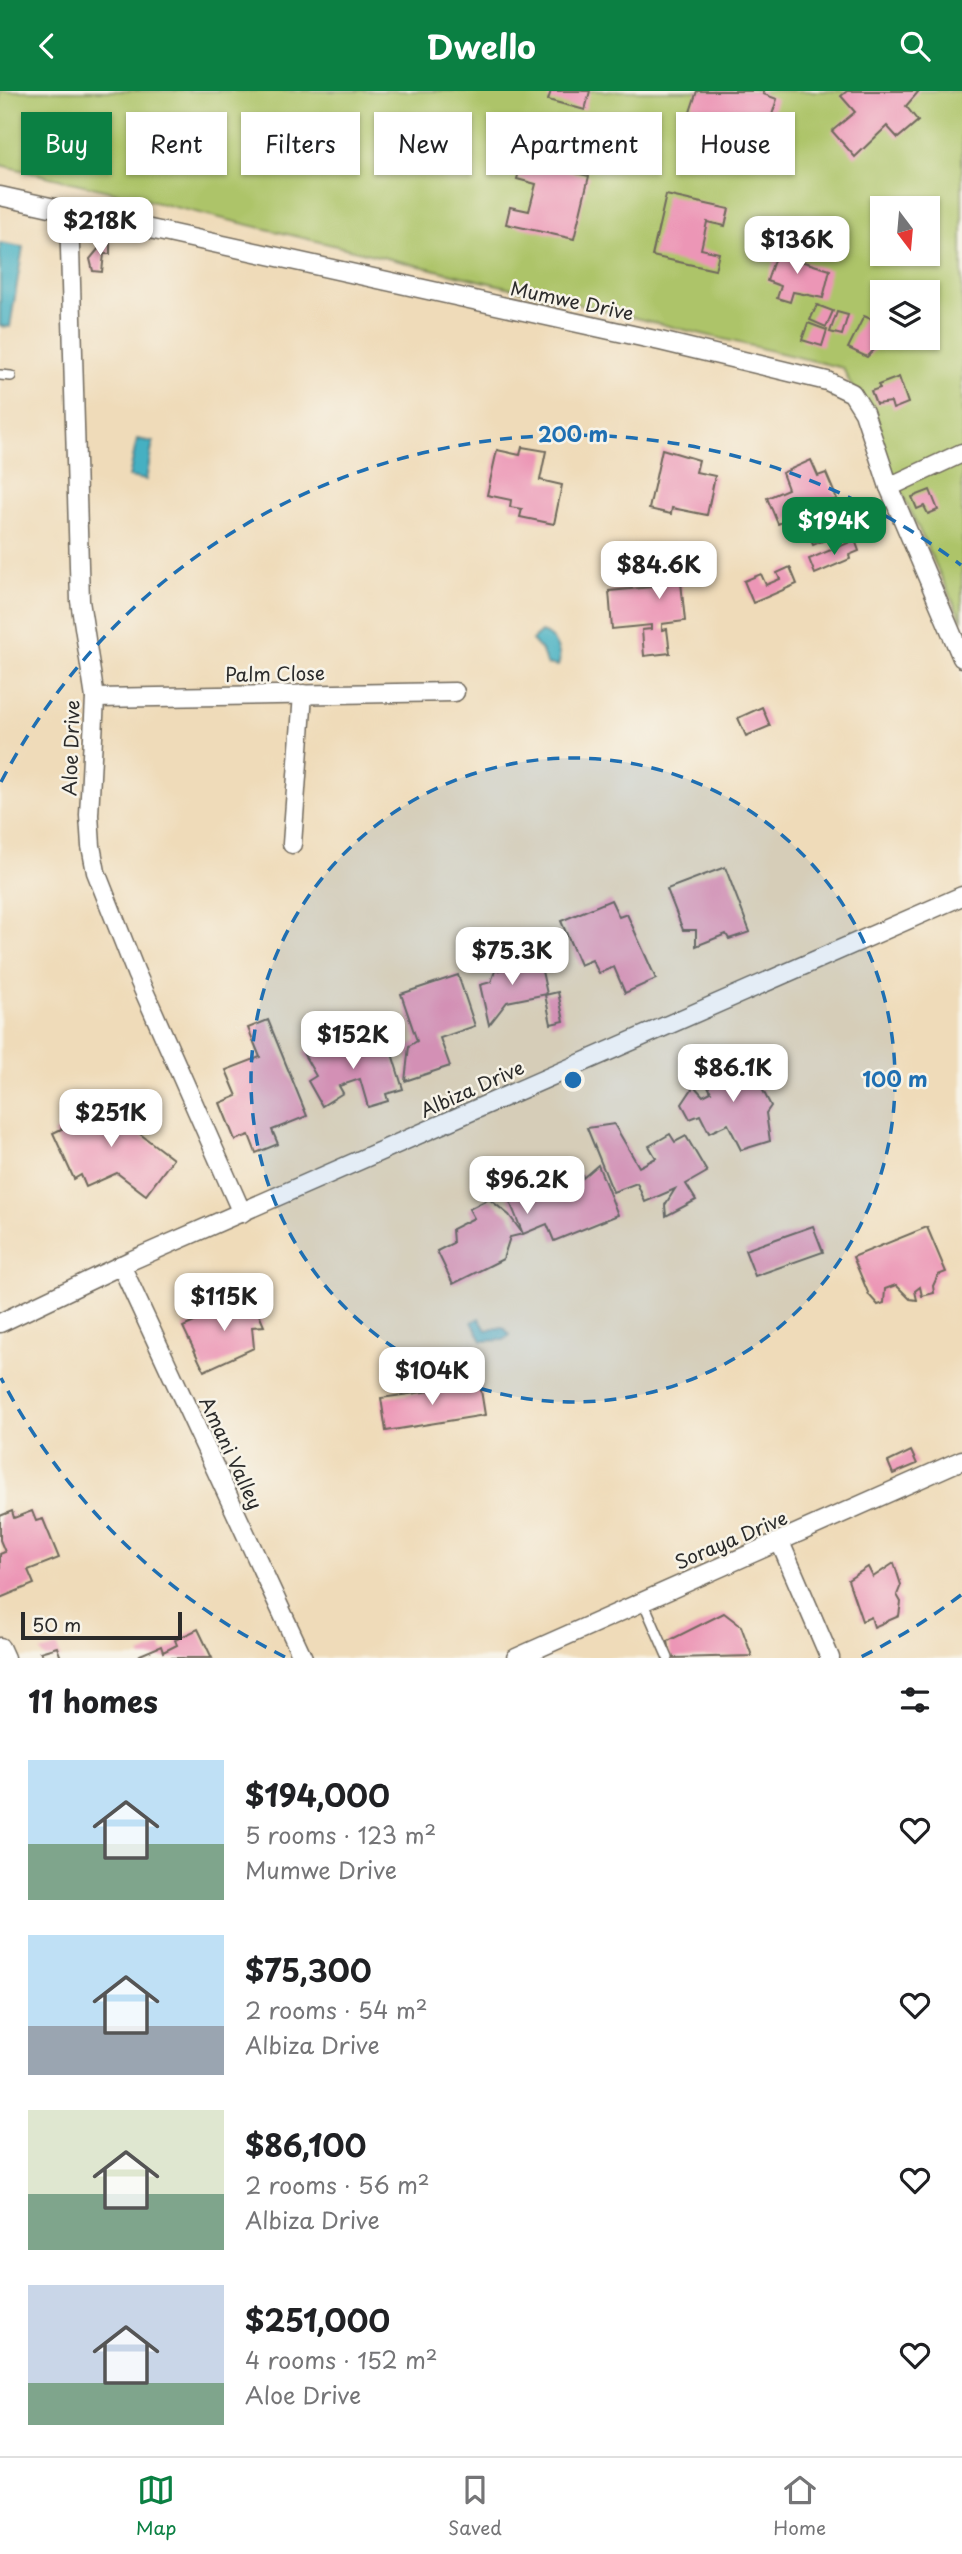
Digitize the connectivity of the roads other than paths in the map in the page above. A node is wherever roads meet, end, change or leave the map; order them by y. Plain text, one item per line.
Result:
1 (0, 196) edge
2 (69, 213) junction
3 (0, 375) edge
4 (11, 376) dead end
5 (962, 453) edge
6 (889, 487) junction
7 (962, 658) edge
8 (455, 692) dead end
9 (303, 694) junction
10 (95, 698) junction
11 (292, 844) dead end
12 (962, 896) edge
13 (242, 1213) junction
14 (121, 1265) junction
15 (0, 1323) edge
16 (962, 1460) edge
17 (780, 1542) junction
18 (643, 1601) junction
19 (0, 1647) edge
20 (5, 1658) edge
21 (303, 1658) edge
22 (516, 1658) edge
23 (668, 1658) edge
24 (830, 1658) edge

1 - 2 street, Mumwe Drive
2 - 6 street, Mumwe Drive
2 - 10 street, Aloe Drive
3 - 4 lane
5 - 6 street
6 - 7 street, Mumwe Drive
8 - 9 street, Palm Close
9 - 10 street, Palm Close
9 - 11 street
10 - 13 street, Aloe Drive
12 - 13 street, Albiza Drive
13 - 14 street, Albiza Drive
14 - 15 street, Albiza Drive
14 - 21 street, Amani Valley
16 - 17 street, Soraya Drive
17 - 18 street, Soraya Drive
17 - 24 street
18 - 22 street, Soraya Drive
18 - 23 lane
19 - 20 street

